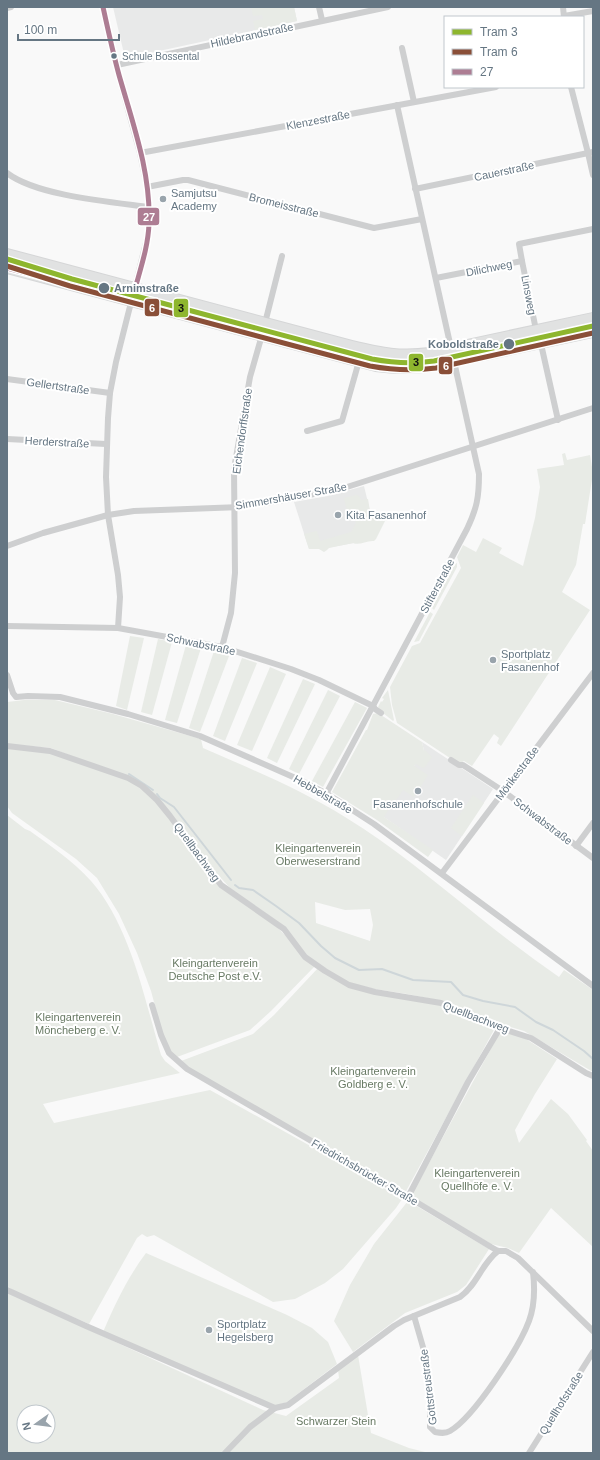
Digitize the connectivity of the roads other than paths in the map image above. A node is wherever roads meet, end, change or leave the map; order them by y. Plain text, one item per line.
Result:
1 (11, 7) edge
2 (103, 7) edge
3 (319, 7) edge
4 (388, 7) edge
5 (7, 8) edge
6 (593, 11) edge
7 (569, 16) edge
8 (322, 20) junction
9 (402, 48) dead end
10 (117, 65) junction
11 (491, 88) edge
12 (571, 88) edge
13 (414, 102) junction
14 (397, 105) junction
15 (591, 152) edge
16 (140, 153) junction
17 (7, 173) edge
18 (593, 176) edge
19 (147, 187) junction
20 (415, 189) junction
21 (149, 207) junction
22 (422, 218) junction
23 (593, 229) edge
24 (7, 254) edge
25 (282, 256) dead end
26 (522, 261) junction
27 (7, 268) edge
28 (436, 278) junction
29 (135, 287) junction
30 (132, 301) junction
31 (593, 318) edge
32 (265, 323) junction
33 (536, 330) junction
34 (593, 332) edge
35 (262, 335) junction
36 (541, 344) junction
37 (450, 348) junction
38 (359, 361) junction
39 (453, 362) junction
40 (7, 379) edge
41 (110, 393) junction
42 (593, 408) edge
43 (558, 420) junction
44 (307, 431) dead end
45 (7, 440) edge
46 (106, 444) junction
47 (473, 446) junction
48 (236, 507) junction
49 (108, 515) junction
50 (7, 546) edge
51 (7, 626) edge
52 (118, 628) junction
53 (222, 647) junction
54 (593, 672) edge
55 (7, 675) edge
56 (373, 706) junction
57 (381, 713) dead end
58 (7, 746) edge
59 (451, 760) dead end
60 (503, 791) junction
61 (326, 794) junction
62 (593, 824) edge
63 (576, 846) junction
64 (593, 858) edge
65 (442, 873) junction
66 (593, 986) edge
67 (152, 1005) dead end
68 (500, 1028) junction
69 (593, 1076) edge
70 (408, 1197) junction
71 (498, 1251) junction
72 (533, 1272) junction
73 (7, 1290) edge
74 (414, 1316) junction
75 (593, 1331) edge
76 (593, 1352) edge
77 (273, 1410) junction
78 (225, 1453) edge
79 (529, 1453) edge

1 - 5 street
2 - 10 street
3 - 8 street
4 - 8 street, Hildebrandstraße
6 - 7 street
8 - 10 street, Hildebrandstraße
9 - 13 street
10 - 16 street
11 - 13 street, Klenzestraße
12 - 15 street
13 - 14 street, Klenzestraße
14 - 16 street, Klenzestraße
14 - 20 street
15 - 18 street
15 - 20 street, Cauerstraße
16 - 19 street
17 - 21 street
19 - 21 street
19 - 22 street, Bromeisstraße
20 - 22 street
21 - 29 street
22 - 28 street
23 - 26 street, Dilichweg
24 - 29 main road
25 - 32 street
26 - 28 street, Dilichweg
26 - 33 street, Linsweg
27 - 30 main road
28 - 37 street
29 - 30 street
29 - 32 main road
30 - 35 main road
30 - 41 street
31 - 33 main road
32 - 37 main road
33 - 37 main road
34 - 36 main road
35 - 38 main road
35 - 48 street, Eichendorffstraße
36 - 39 main road
36 - 43 street
37 - 39 street
38 - 39 main road
38 - 44 street
39 - 47 street, Stifterstraße
40 - 41 street, Gellertstraße
41 - 46 street
42 - 43 street, Simmershäuser Straße
43 - 47 street, Simmershäuser Straße
45 - 46 street, Herderstraße
46 - 49 street
47 - 48 street, Simmershäuser Straße
47 - 56 street, Stifterstraße
48 - 49 street, Simmershäuser Straße
48 - 53 street, Eichendorffstraße
49 - 50 street, Simmershäuser Straße
49 - 52 street
51 - 52 street, Schwabstraße
52 - 53 street, Schwabstraße
53 - 56 street, Schwabstraße
54 - 60 street, Mörikestraße
55 - 61 street, Hebbelstraße
56 - 57 street, Schwabstraße
56 - 61 street, Stifterstraße
58 - 68 street, Quellbachweg
59 - 60 street, Schwabstraße
60 - 63 street, Schwabstraße
60 - 65 street, Mörikestraße
61 - 65 street, Hebbelstraße
62 - 63 street
63 - 64 street, Schwabstraße
65 - 66 street, Hebbelstraße
67 - 70 street, Friedrichsbrücker Straße
68 - 69 street, Quellbachweg
68 - 70 street
70 - 71 street, Friedrichsbrücker Straße
71 - 72 street, Friedrichsbrücker Straße
71 - 74 street
72 - 74 street, Gottstreustraße
72 - 75 street, Friedrichsbrücker Straße
73 - 77 street
74 - 77 street
76 - 79 street, Quellhofstraße
77 - 78 street

